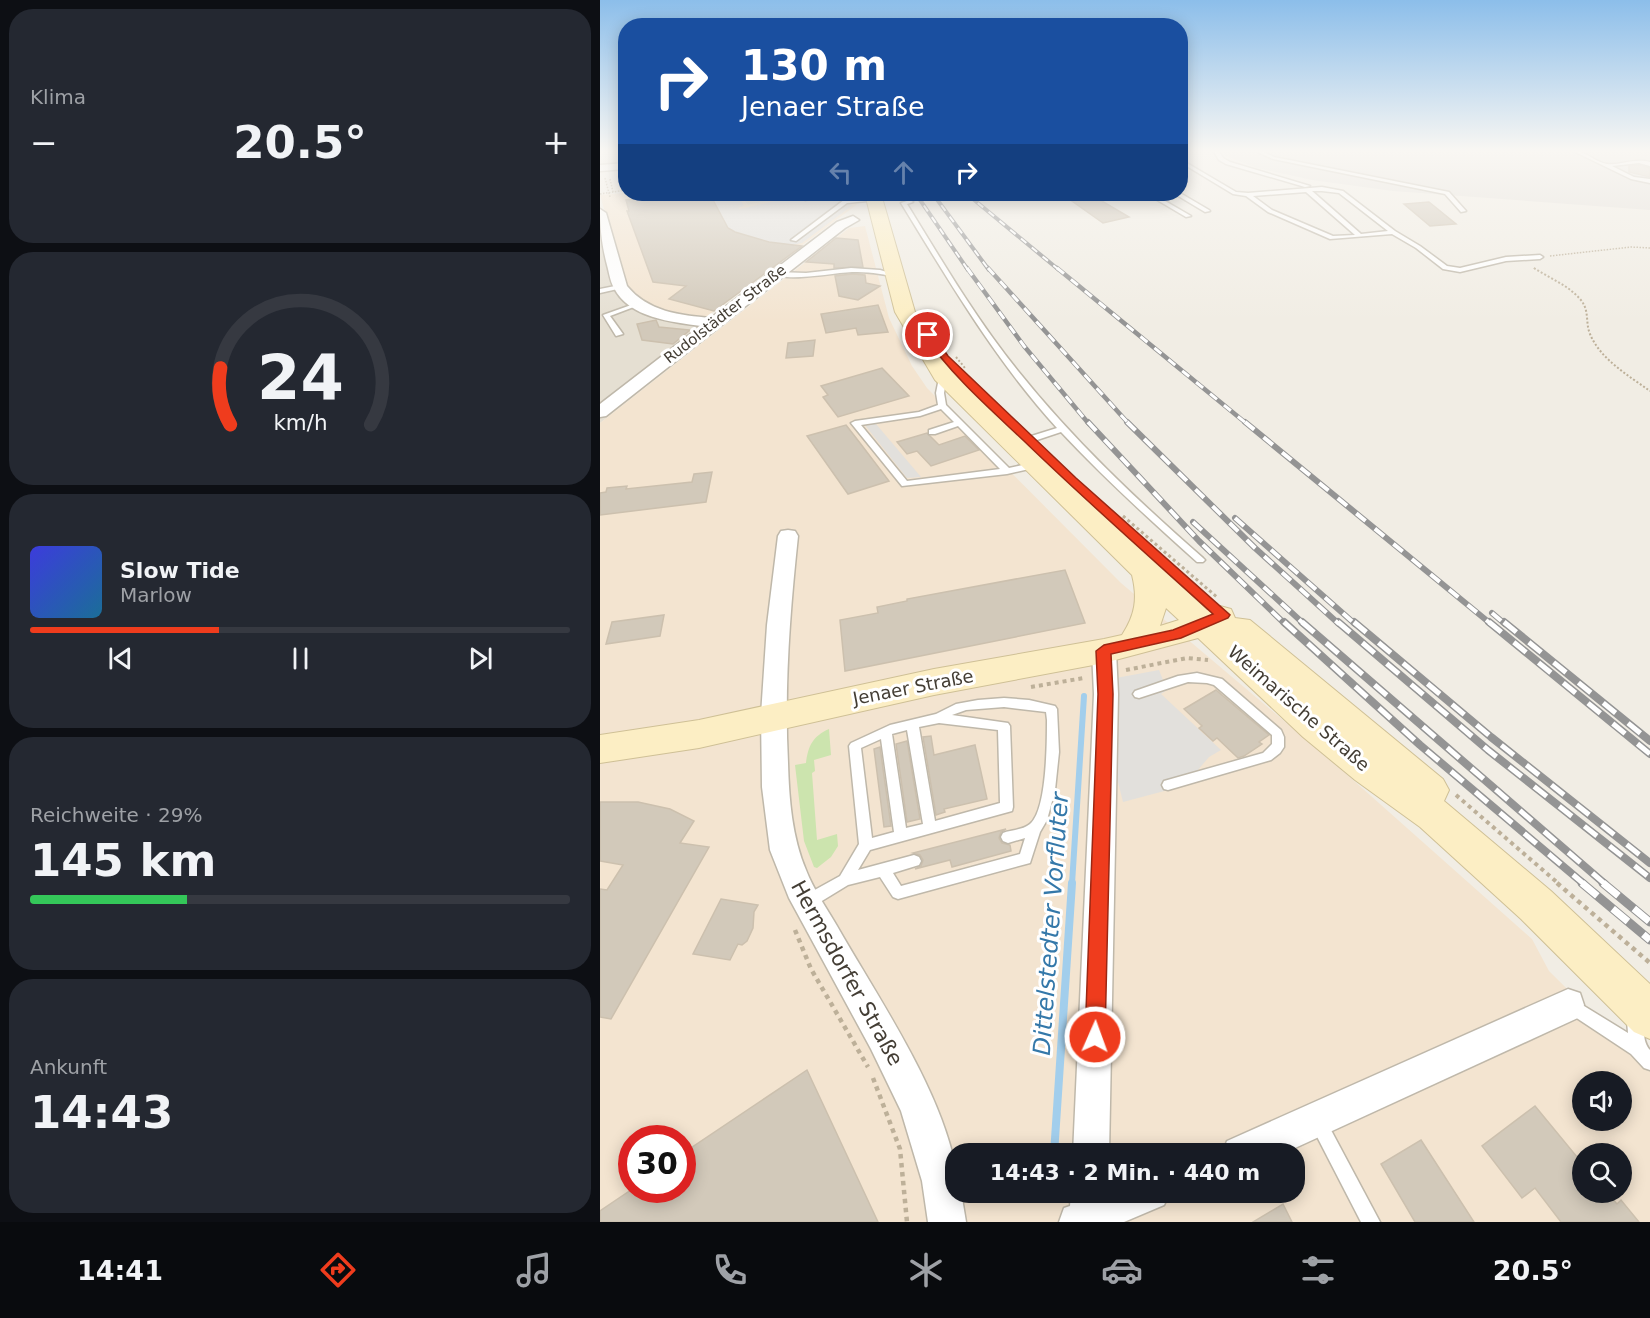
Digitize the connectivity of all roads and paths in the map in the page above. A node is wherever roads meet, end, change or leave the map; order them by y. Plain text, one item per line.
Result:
1 (838, 207) edge
2 (879, 207) edge
3 (881, 207) edge
4 (907, 207) edge
5 (1173, 207) edge
6 (1200, 207) edge
7 (1265, 207) edge
8 (1327, 207) edge
9 (1360, 207) edge
10 (1459, 207) edge
11 (1207, 211) dead end
12 (1463, 211) dead end
13 (600, 213) edge
14 (1188, 216) dead end
15 (853, 220) dead end
16 (1392, 232) junction
17 (1360, 236) junction
18 (794, 240) dead end
19 (1650, 248) edge
20 (1539, 257) joint
21 (1520, 258) junction
22 (886, 266) junction
23 (776, 274) junction
24 (620, 287) junction
25 (600, 291) edge
26 (634, 304) junction
27 (600, 310) edge
28 (713, 323) junction
29 (619, 334) dead end
30 (955, 367) junction
31 (1650, 391) edge
32 (942, 406) junction
33 (600, 412) edge
34 (959, 423) junction
35 (1062, 429) junction
36 (932, 432) dead end
37 (1033, 452) junction
38 (1006, 471) junction
39 (1120, 514) dead end
40 (788, 536) dead end
41 (1200, 560) dead end
42 (1146, 572) junction
43 (1216, 614) junction
44 (1118, 647) junction
45 (1139, 693) dead end
46 (773, 718) junction
47 (939, 718) junction
48 (912, 724) junction
49 (886, 732) junction
50 (600, 749) edge
51 (1168, 785) dead end
52 (1458, 797) dead end
53 (930, 828) junction
54 (1034, 830) junction
55 (901, 836) junction
56 (1008, 837) dead end
57 (866, 845) junction
58 (914, 861) dead end
59 (883, 870) junction
60 (845, 880) junction
61 (807, 902) junction
62 (1643, 1002) edge
63 (1568, 1005) joint
64 (1650, 1062) edge
65 (1316, 1120) junction
66 (1091, 1143) edge
67 (1265, 1143) edge
68 (1113, 1203) edge
69 (1086, 1211) edge
70 (946, 1222) edge
71 (1371, 1222) edge

1 - 18 lane
2 - 22 main road, Weimarische Straße
3 - 37 main road, Weimarische Straße
4 - 35 lane
5 - 14 lane
6 - 11 lane
7 - 17 lane
8 - 17 lane
9 - 16 lane
10 - 12 lane
13 - 24 street
15 - 23 street, Rudolstädter Straße
16 - 17 lane
16 - 21 lane
19 - 20 path
20 - 21 lane
21 - 31 path
22 - 23 lane
22 - 30 main road, Weimarische Straße
23 - 28 street, Rudolstädter Straße
24 - 25 lane
24 - 26 street
26 - 27 lane
26 - 28 street
26 - 29 lane
28 - 33 street, Rudolstädter Straße
30 - 32 lane
30 - 37 main road, Weimarische Straße
32 - 34 lane
32 - 38 lane
34 - 36 lane
34 - 38 lane
35 - 37 lane
35 - 41 lane
37 - 38 lane
37 - 42 main road, Weimarische Straße
37 - 43 main road, Weimarische Straße
39 - 43 path
40 - 46 street, Hermsdorfer Straße
42 - 43 main road, Weimarische Straße
42 - 44 main road
43 - 44 main road, Jenaer Straße
43 - 62 main road, Weimarische Straße
44 - 46 main road, Jenaer Straße
44 - 66 street
45 - 51 lane
46 - 50 main road, Jenaer Straße
46 - 61 street, Hermsdorfer Straße
47 - 48 lane
47 - 53 lane
47 - 54 lane
48 - 49 lane
48 - 53 lane
49 - 55 lane
49 - 57 lane
52 - 62 path
53 - 55 lane
54 - 56 lane
54 - 59 lane
55 - 57 lane
57 - 60 lane
58 - 59 lane
59 - 60 lane
60 - 61 lane
61 - 70 street, Hermsdorfer Straße
62 - 63 lane
62 - 64 lane
63 - 65 street
65 - 67 street
65 - 71 lane
68 - 69 street

